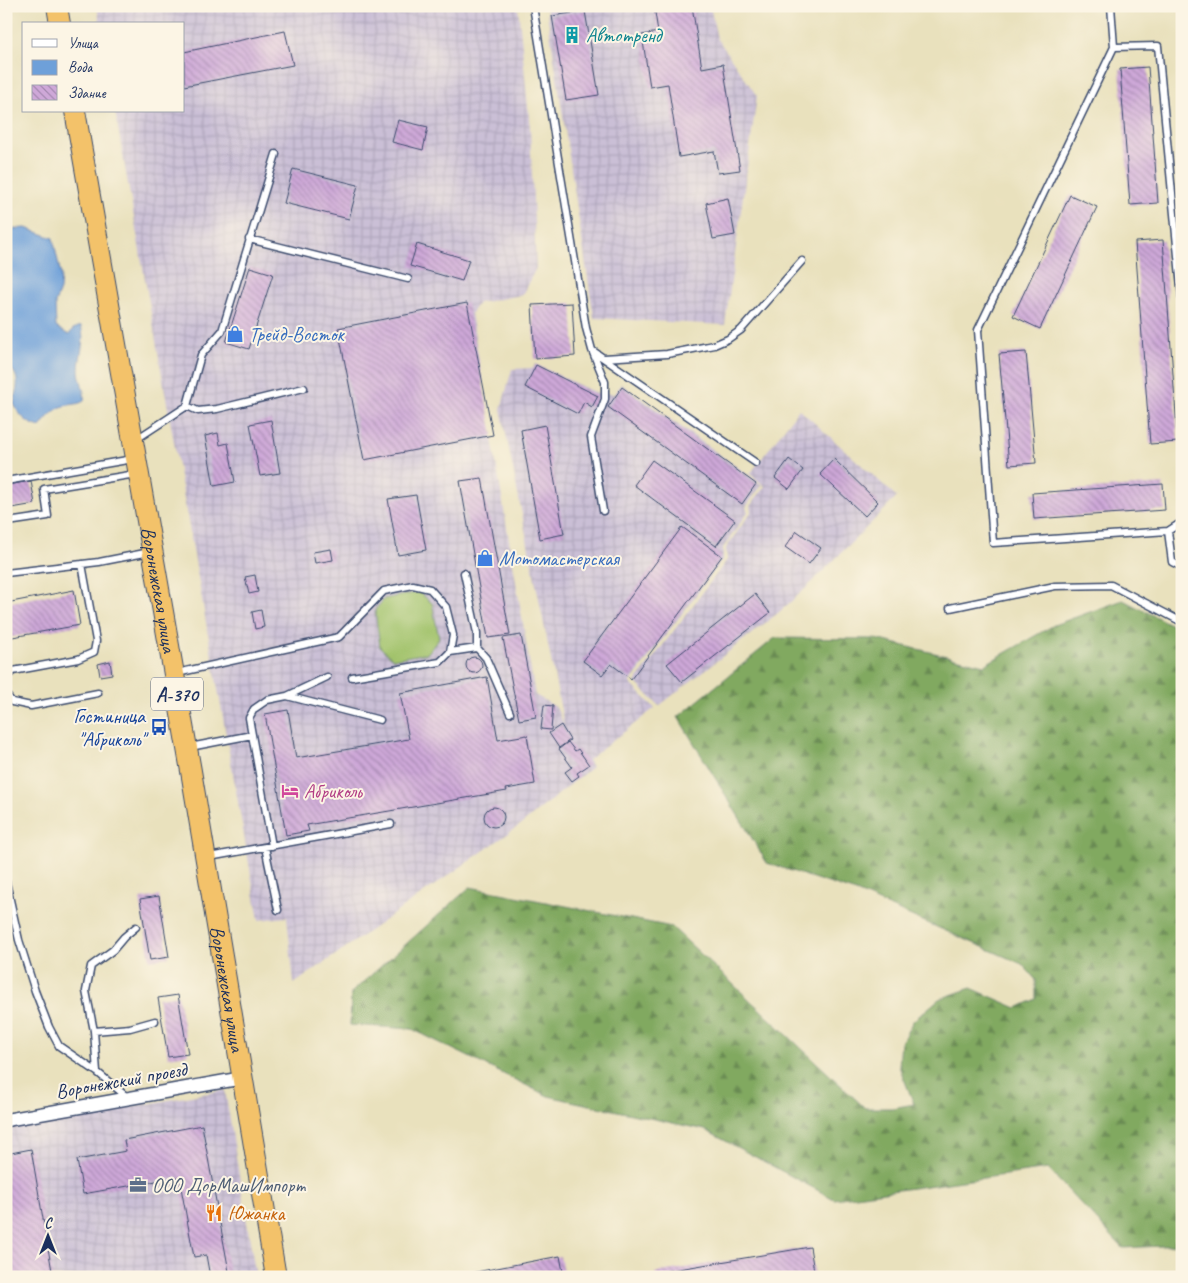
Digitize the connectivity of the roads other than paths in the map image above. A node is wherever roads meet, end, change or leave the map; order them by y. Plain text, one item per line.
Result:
1 (57, 6) edge
2 (533, 6) edge
3 (1111, 6) edge
4 (60, 22) edge
5 (1114, 47) junction
6 (75, 112) edge
7 (276, 154) dead end
8 (249, 239) junction
9 (802, 261) dead end
10 (408, 279) dead end
11 (1182, 298) edge
12 (592, 350) junction
13 (604, 358) junction
14 (304, 388) dead end
15 (187, 406) junction
16 (135, 458) junction
17 (756, 463) dead end
18 (6, 481) edge
19 (603, 511) dead end
20 (6, 514) edge
21 (1182, 522) edge
22 (1168, 530) junction
23 (151, 552) junction
24 (82, 564) junction
25 (1182, 567) edge
26 (6, 573) edge
27 (464, 573) dead end
28 (950, 608) dead end
29 (1182, 622) edge
30 (477, 648) junction
31 (450, 652) junction
32 (173, 674) junction
33 (6, 677) edge
34 (327, 677) dead end
35 (352, 678) dead end
36 (98, 692) dead end
37 (6, 695) edge
38 (287, 696) junction
39 (510, 713) dead end
40 (380, 720) dead end
41 (252, 735) junction
42 (186, 747) junction
43 (391, 824) dead end
44 (268, 846) junction
45 (206, 858) junction
46 (6, 882) edge
47 (278, 910) dead end
48 (136, 927) dead end
49 (154, 1021) dead end
50 (94, 1032) junction
51 (97, 1072) junction
52 (243, 1078) junction
53 (128, 1098) junction
54 (6, 1120) edge
55 (276, 1277) edge

1 - 4 highway
2 - 12 lane
3 - 5 lane
5 - 11 lane
5 - 22 lane
6 - 16 highway, Воронежская улица / А-370
7 - 8 lane
8 - 10 lane
8 - 15 lane
9 - 13 lane
12 - 13 lane
12 - 19 lane
13 - 17 lane
14 - 15 lane
15 - 16 lane
16 - 18 lane
16 - 20 lane
16 - 23 highway, Воронежская улица / А-370
21 - 22 lane
22 - 25 lane
23 - 24 lane
23 - 32 highway, Воронежская улица / А-370
24 - 26 lane
24 - 33 lane
27 - 30 lane
28 - 29 lane
30 - 31 lane
30 - 39 lane
31 - 32 lane
31 - 35 lane
32 - 42 highway, Воронежская улица / А-370
34 - 38 lane
36 - 37 lane
38 - 40 lane
38 - 41 lane
41 - 42 lane
41 - 44 lane
42 - 45 highway, Воронежская улица / А-370
43 - 44 lane
44 - 45 lane
44 - 47 lane
45 - 52 highway, Воронежская улица / А-370
46 - 51 lane
48 - 50 lane
49 - 50 lane
50 - 51 lane
51 - 53 lane
52 - 53 street, Воронежский проезд
52 - 55 highway, Воронежская улица / А-370
53 - 54 street, Воронежский проезд

